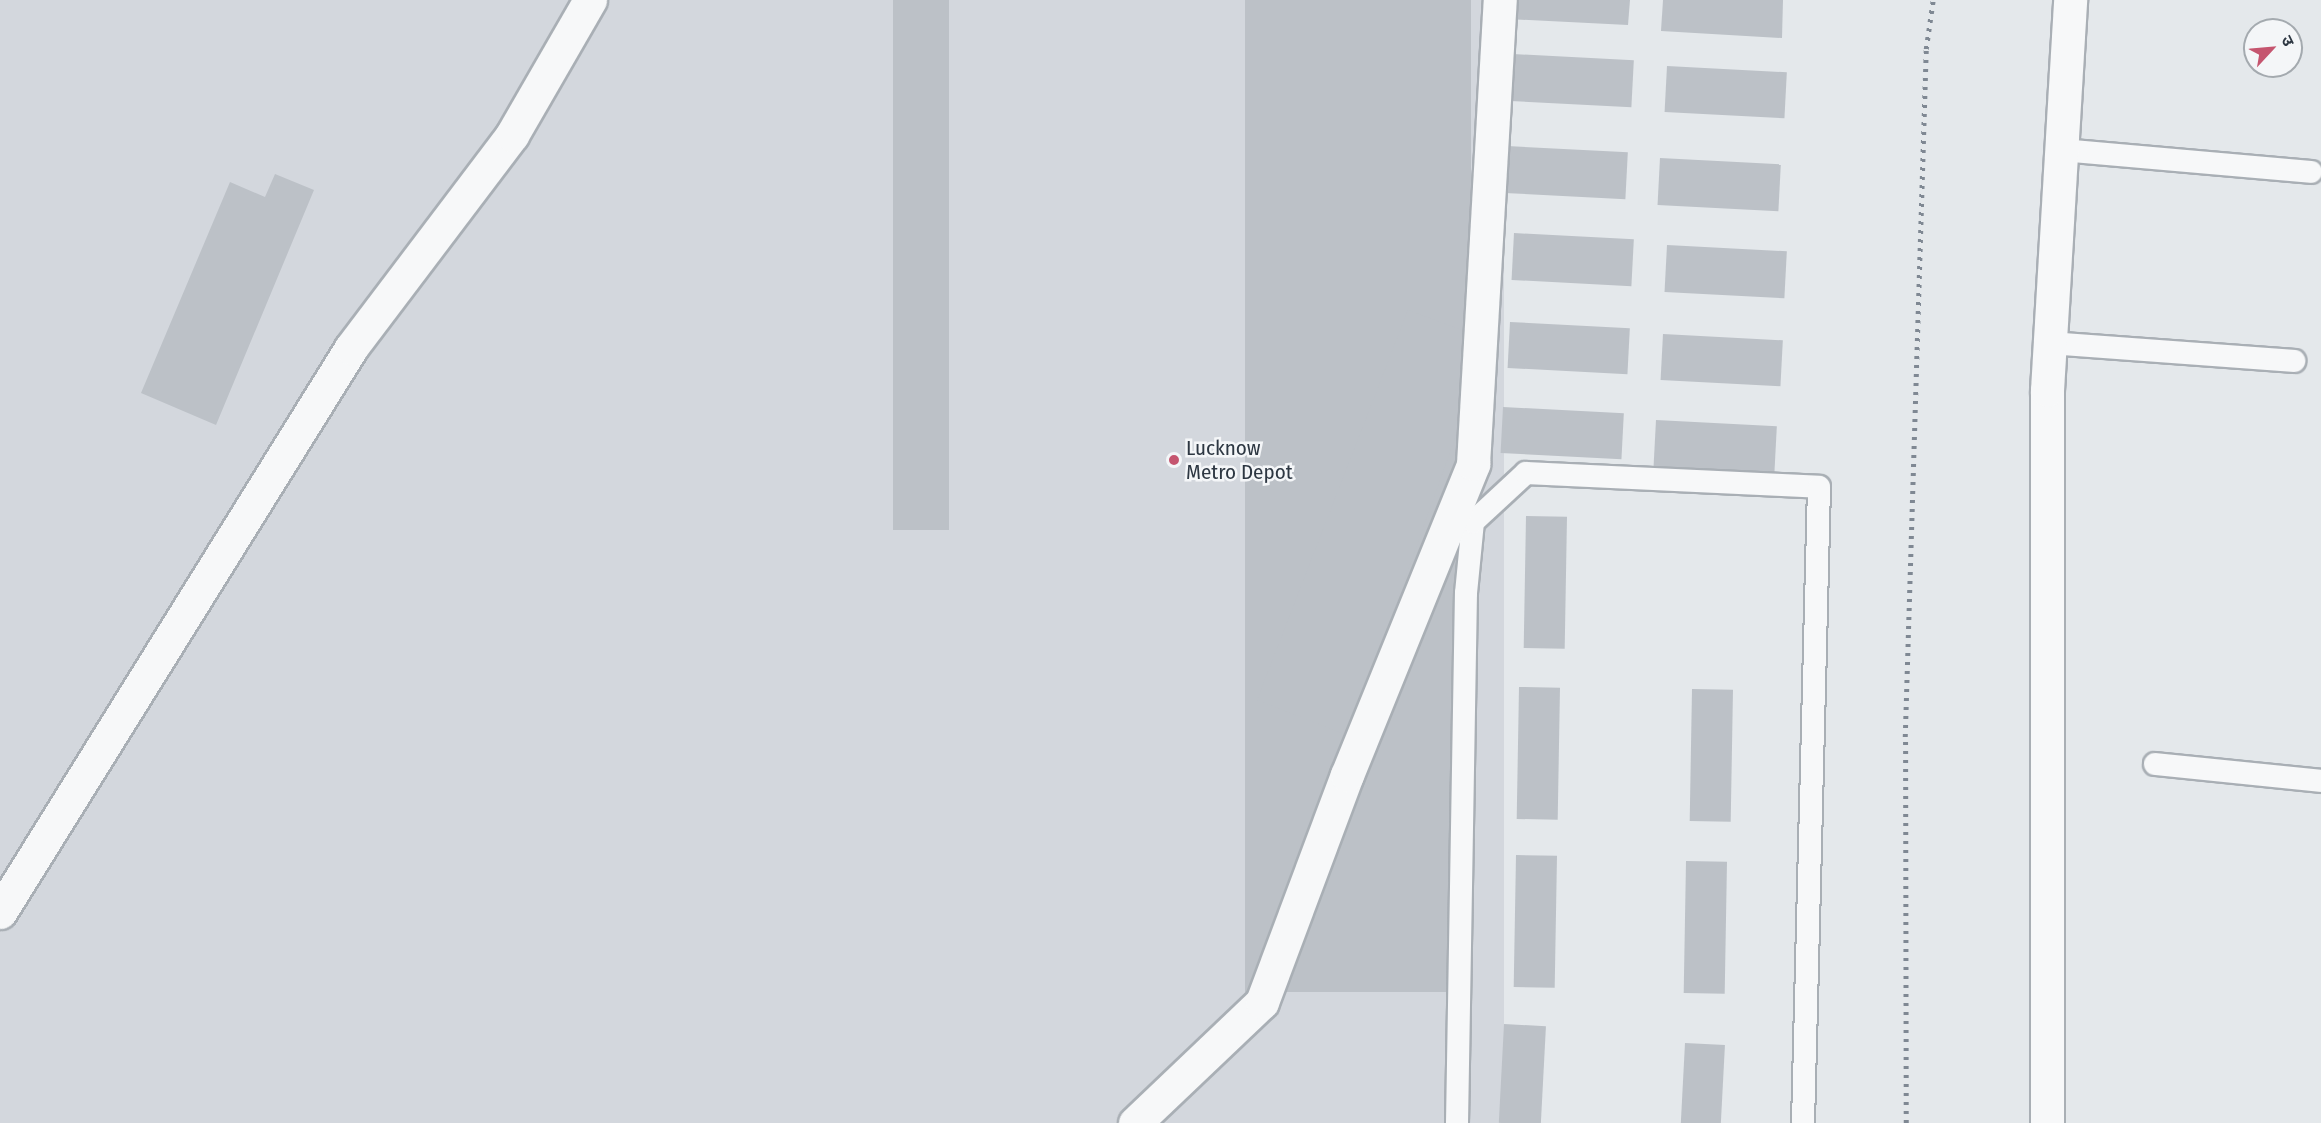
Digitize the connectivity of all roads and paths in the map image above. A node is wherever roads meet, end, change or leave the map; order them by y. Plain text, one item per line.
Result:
1 (590, 0) edge
2 (1500, 0) edge
3 (2070, 0) edge
4 (2061, 150) junction
5 (2311, 172) dead end
6 (2050, 343) junction
7 (2294, 361) dead end
8 (2155, 764) dead end
9 (2321, 781) edge
10 (0, 912) edge
11 (1135, 1123) edge
12 (1457, 1123) edge
13 (1803, 1123) edge
14 (2047, 1123) edge

1 - 10 street
2 - 11 street
3 - 4 street
4 - 5 lane
4 - 6 street
6 - 7 lane
6 - 14 street
8 - 9 lane
12 - 13 lane

